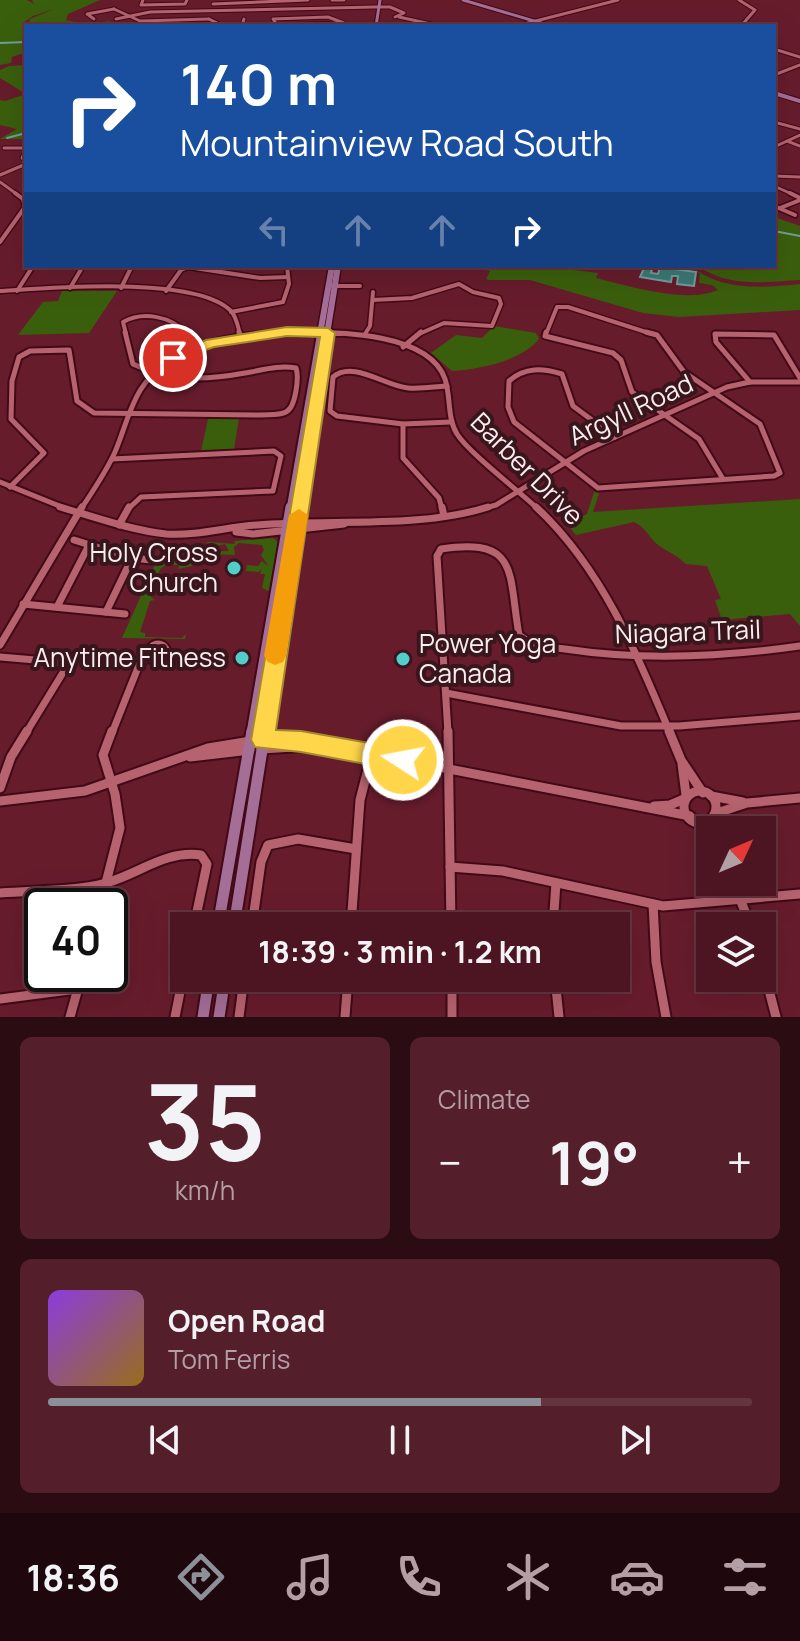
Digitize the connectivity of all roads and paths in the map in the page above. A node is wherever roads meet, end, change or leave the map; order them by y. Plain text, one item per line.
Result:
1 (143, 0) edge
2 (187, 0) edge
3 (308, 0) edge
4 (332, 0) edge
5 (344, 0) edge
6 (380, 0) edge
7 (467, 0) edge
8 (615, 0) edge
9 (739, 0) edge
10 (294, 1) edge
11 (116, 2) dead end
12 (213, 2) edge
13 (240, 2) edge
14 (274, 2) junction
15 (379, 8) junction
16 (114, 9) junction
17 (273, 10) junction
18 (210, 11) junction
19 (128, 15) junction
20 (395, 17) junction
21 (94, 19) dead end
22 (116, 19) dead end
23 (209, 19) junction
24 (244, 19) dead end
25 (535, 21) junction
26 (139, 24) edge
27 (218, 24) edge
28 (243, 24) edge
29 (276, 24) edge
30 (334, 24) edge
31 (376, 24) edge
32 (393, 24) edge
33 (428, 24) edge
34 (523, 24) edge
35 (544, 24) edge
36 (743, 24) edge
37 (776, 50) edge
38 (800, 57) edge
39 (800, 65) edge
40 (776, 74) edge
41 (776, 94) edge
42 (800, 101) edge
43 (776, 123) edge
44 (800, 132) edge
45 (787, 141) junction
46 (776, 146) edge
47 (800, 146) edge
48 (4, 148) dead end
49 (24, 148) edge
50 (24, 164) edge
51 (0, 175) edge
52 (776, 176) edge
53 (800, 177) edge
54 (0, 182) edge
55 (776, 187) edge
56 (800, 199) edge
57 (24, 203) edge
58 (777, 207) edge
59 (24, 210) edge
60 (795, 215) dead end
61 (0, 242) edge
62 (32, 268) edge
63 (82, 268) edge
64 (131, 268) edge
65 (184, 268) edge
66 (193, 268) edge
67 (287, 268) edge
68 (335, 268) edge
69 (288, 277) junction
70 (333, 286) junction
71 (360, 286) dead end
72 (70, 288) junction
73 (121, 288) junction
74 (0, 291) edge
75 (17, 291) junction
76 (166, 291) junction
77 (373, 292) dead end
78 (373, 300) junction
79 (231, 312) junction
80 (325, 333) junction
81 (365, 334) junction
82 (241, 339) junction
83 (197, 347) junction
84 (403, 347) junction
85 (155, 373) junction
86 (800, 380) edge
87 (750, 382) junction
88 (447, 386) junction
89 (714, 392) junction
90 (130, 414) junction
91 (666, 414) junction
92 (451, 422) junction
93 (403, 424) junction
94 (615, 437) junction
95 (112, 459) junction
96 (567, 462) junction
97 (723, 479) junction
98 (0, 482) edge
99 (10, 487) junction
100 (519, 492) junction
101 (76, 512) junction
102 (444, 516) junction
103 (119, 525) junction
104 (292, 527) junction
105 (74, 540) dead end
106 (89, 545) junction
107 (132, 558) junction
108 (152, 560) dead end
109 (23, 604) junction
110 (57, 607) junction
111 (106, 612) junction
112 (125, 614) dead end
113 (0, 645) edge
114 (800, 646) edge
115 (148, 656) dead end
116 (0, 657) edge
117 (639, 658) junction
118 (446, 693) junction
119 (800, 716) edge
120 (667, 727) junction
121 (256, 745) junction
122 (372, 754) junction
123 (681, 760) junction
124 (448, 770) junction
125 (111, 782) junction
126 (0, 788) edge
127 (705, 794) junction
128 (685, 797) junction
129 (800, 798) edge
130 (0, 801) edge
131 (747, 803) junction
132 (642, 807) junction
133 (715, 816) joint
134 (693, 818) junction
135 (696, 819) edge
136 (696, 822) edge
137 (356, 849) junction
138 (450, 867) junction
139 (106, 883) junction
140 (556, 883) junction
141 (105, 888) edge
142 (0, 893) edge
143 (800, 894) edge
144 (738, 896) edge
145 (740, 900) junction
146 (653, 904) junction
147 (197, 912) edge
148 (221, 912) edge
149 (236, 912) edge
150 (254, 912) edge
151 (352, 912) edge
152 (451, 912) edge
153 (554, 912) edge
154 (745, 912) edge
155 (54, 992) edge
156 (76, 992) edge
157 (180, 992) edge
158 (207, 992) edge
159 (223, 992) edge
160 (242, 992) edge
161 (347, 992) edge
162 (452, 992) edge
163 (556, 992) edge
164 (770, 992) edge
165 (0, 999) edge
166 (70, 1017) edge
167 (175, 1017) edge
168 (203, 1017) edge
169 (219, 1017) edge
170 (239, 1017) edge
171 (345, 1017) edge
172 (452, 1017) edge
173 (559, 1017) edge
174 (666, 1017) edge
175 (776, 1017) edge

1 - 2 street
3 - 10 street
4 - 5 street
6 - 15 main road
7 - 25 main road
8 - 25 street
9 - 36 street
10 - 14 street
11 - 16 street
12 - 13 street
12 - 18 street
13 - 14 street
14 - 17 street
15 - 17 street
15 - 20 street
15 - 31 main road
16 - 19 street
16 - 21 street
17 - 18 street
18 - 19 street
18 - 23 street
19 - 22 street
19 - 26 street
20 - 32 street
20 - 33 street
23 - 26 street
23 - 27 street
24 - 28 street
25 - 34 street
25 - 35 main road
29 - 30 street
37 - 38 street
39 - 40 street
41 - 42 main road
43 - 44 street
44 - 45 street
45 - 46 street
45 - 47 street
48 - 49 street
50 - 51 street
52 - 53 street
54 - 57 street
55 - 56 street
56 - 58 street
58 - 60 street
59 - 61 street
62 - 75 street
63 - 72 street
64 - 73 street
65 - 76 street
66 - 69 street
67 - 69 street
68 - 70 main road
69 - 79 street
70 - 71 street
70 - 80 main road
72 - 73 street
72 - 75 street
73 - 76 street
74 - 75 street
76 - 79 street
77 - 78 street
78 - 81 street
78 - 84 street
79 - 82 street
80 - 81 street
80 - 82 street
80 - 104 main road
81 - 84 street
82 - 83 street
83 - 85 street
83 - 85 street
84 - 88 street
85 - 90 street
85 - 90 street
86 - 87 street, Argyll Road
86 - 87 street
87 - 89 street, Argyll Road
88 - 92 street, Barber Drive
88 - 93 street
89 - 91 street, Argyll Road
89 - 91 street
89 - 97 street
90 - 95 street
90 - 99 street
91 - 94 street, Argyll Road
91 - 97 street
92 - 93 street
92 - 100 street, Barber Drive
93 - 102 street
94 - 96 street, Argyll Road
94 - 96 street
95 - 101 street
95 - 103 street
96 - 97 street
96 - 100 street, Argyll Road
98 - 99 street, Argyll Road
99 - 101 street, Argyll Road
100 - 102 street, Argyll Road
100 - 117 street, Barber Drive
101 - 103 street, Argyll Road
101 - 109 street
102 - 104 street, Argyll Road
103 - 104 street, Argyll Road
104 - 121 main road
105 - 106 street
106 - 107 street
106 - 110 street
107 - 108 street
107 - 111 street
109 - 110 street
109 - 113 street
110 - 111 street
111 - 112 street
114 - 117 street, Niagara Trail
115 - 125 street
116 - 126 street
117 - 118 street, Niagara Trail
117 - 120 street, Barber Drive
118 - 120 street
118 - 124 street, Niagara Trail
119 - 120 street
120 - 123 street, Barber Drive
121 - 122 street
121 - 125 street
121 - 148 main road
121 - 149 main road
122 - 124 street
122 - 137 street
123 - 127 street, Barber Drive
123 - 128 street, Barber Drive
124 - 132 street
124 - 138 street, Niagara Trail
125 - 130 street
125 - 139 street
127 - 128 street
127 - 131 street
127 - 133 street
128 - 132 street
128 - 134 street
129 - 131 street
131 - 133 street
132 - 134 street
134 - 135 street
134 - 136 street
137 - 150 street
137 - 151 street
138 - 140 street
138 - 152 street, Niagara Trail
139 - 141 street
139 - 142 street
139 - 147 street
140 - 146 street
140 - 153 street
143 - 145 street
144 - 145 street
145 - 146 street
145 - 154 street
146 - 174 street
155 - 165 street
156 - 166 street
157 - 167 street
158 - 168 main road
159 - 169 main road
160 - 170 street
161 - 171 street
162 - 172 street
163 - 173 street
164 - 175 street

